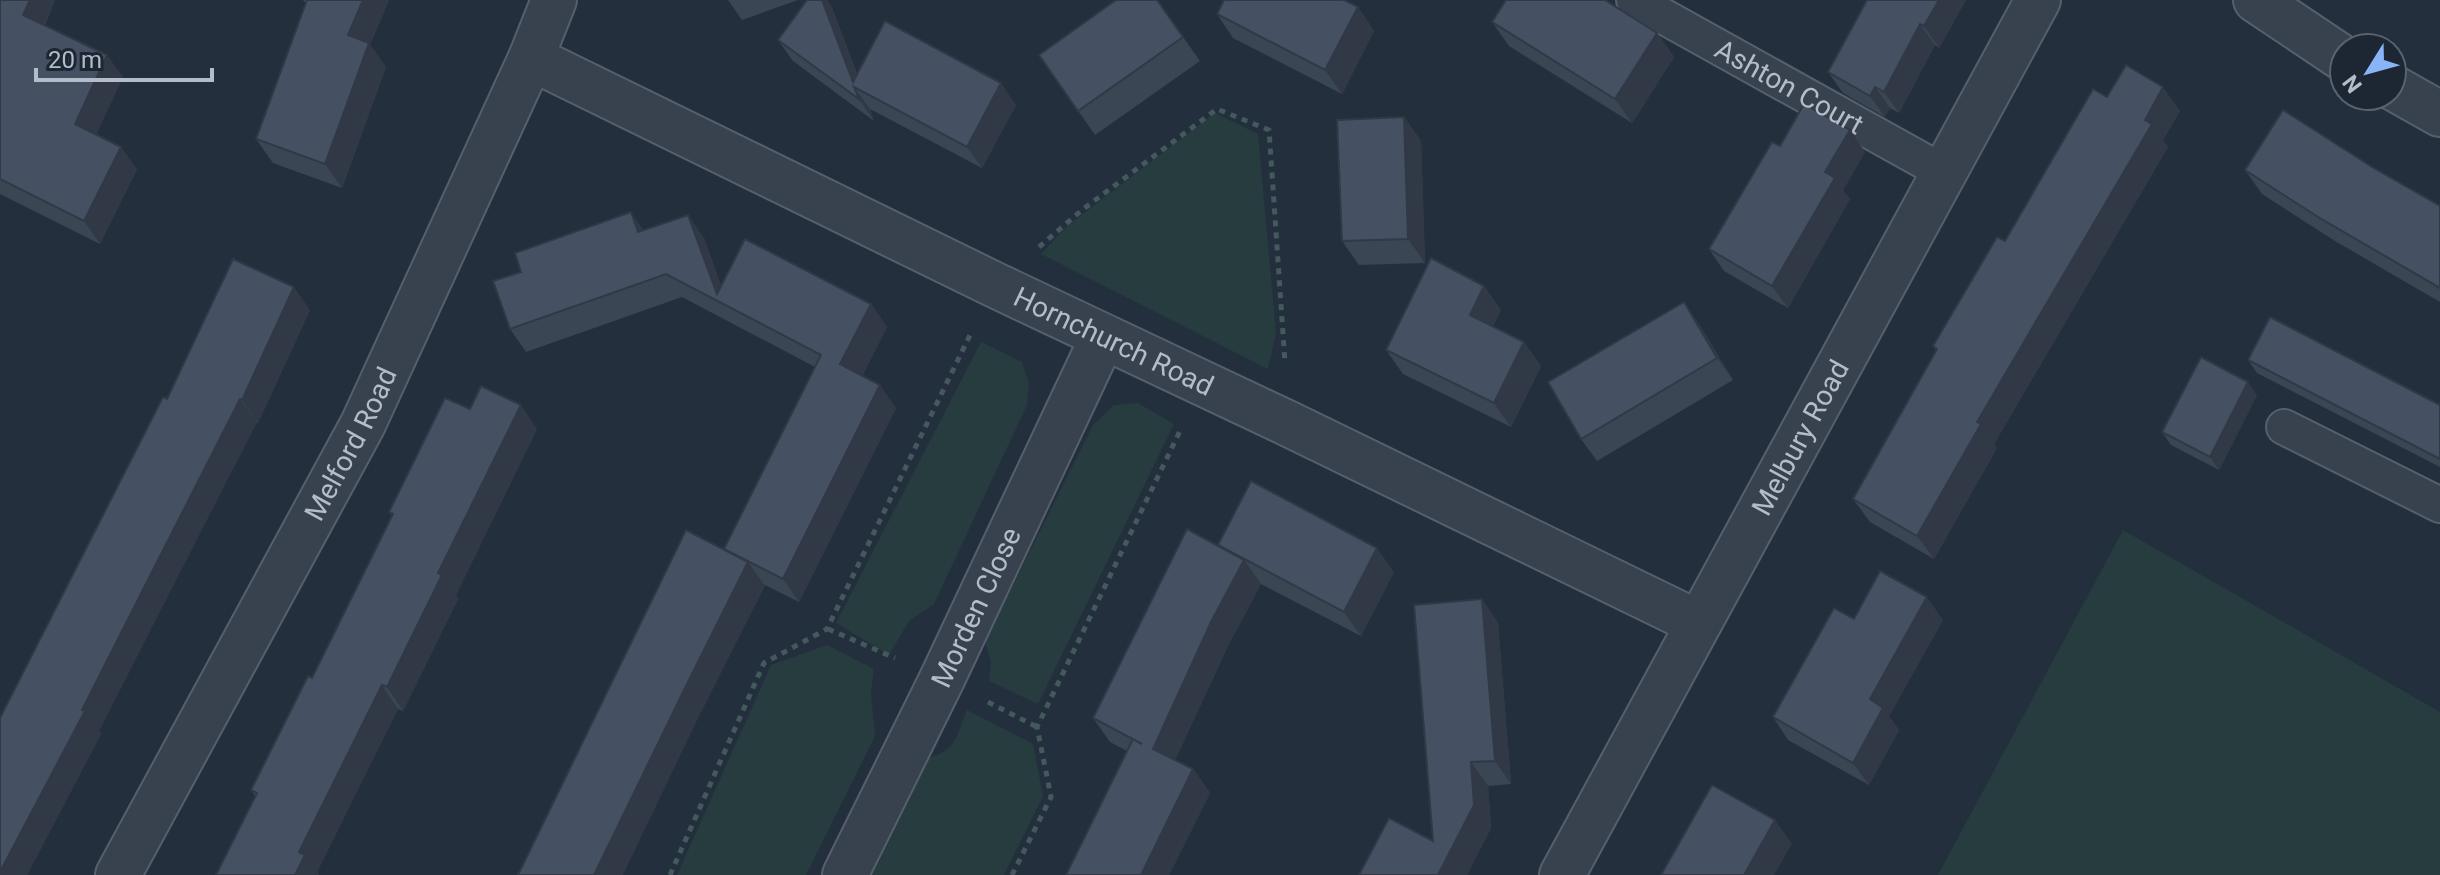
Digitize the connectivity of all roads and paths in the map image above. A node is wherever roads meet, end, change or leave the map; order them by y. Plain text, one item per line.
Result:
1 (554, 0) edge
2 (1634, 0) edge
3 (2038, 0) edge
4 (2256, 0) edge
5 (2328, 48) edge
6 (531, 58) junction
7 (2408, 96) edge
8 (2440, 114) edge
9 (1945, 173) junction
10 (995, 285) junction
11 (1103, 337) junction
12 (1203, 384) junction
13 (1289, 424) junction
14 (2284, 427) dead end
15 (2440, 505) edge
16 (1698, 623) junction
17 (118, 875) edge
18 (670, 875) edge
19 (845, 875) edge
20 (1012, 875) edge
21 (1562, 875) edge

1 - 6 street, Melford Road
2 - 9 lane, Ashton Court
3 - 9 street, Melbury Road
4 - 5 street
6 - 10 street, Hornchurch Road
6 - 17 street, Melford Road
7 - 8 street
9 - 16 street, Melbury Road
10 - 11 street, Hornchurch Road
10 - 13 path
10 - 18 path
11 - 12 street, Hornchurch Road
11 - 19 street, Morden Close
12 - 13 street, Hornchurch Road
12 - 20 path
13 - 16 street, Hornchurch Road
14 - 15 lane
16 - 21 street, Melbury Road

